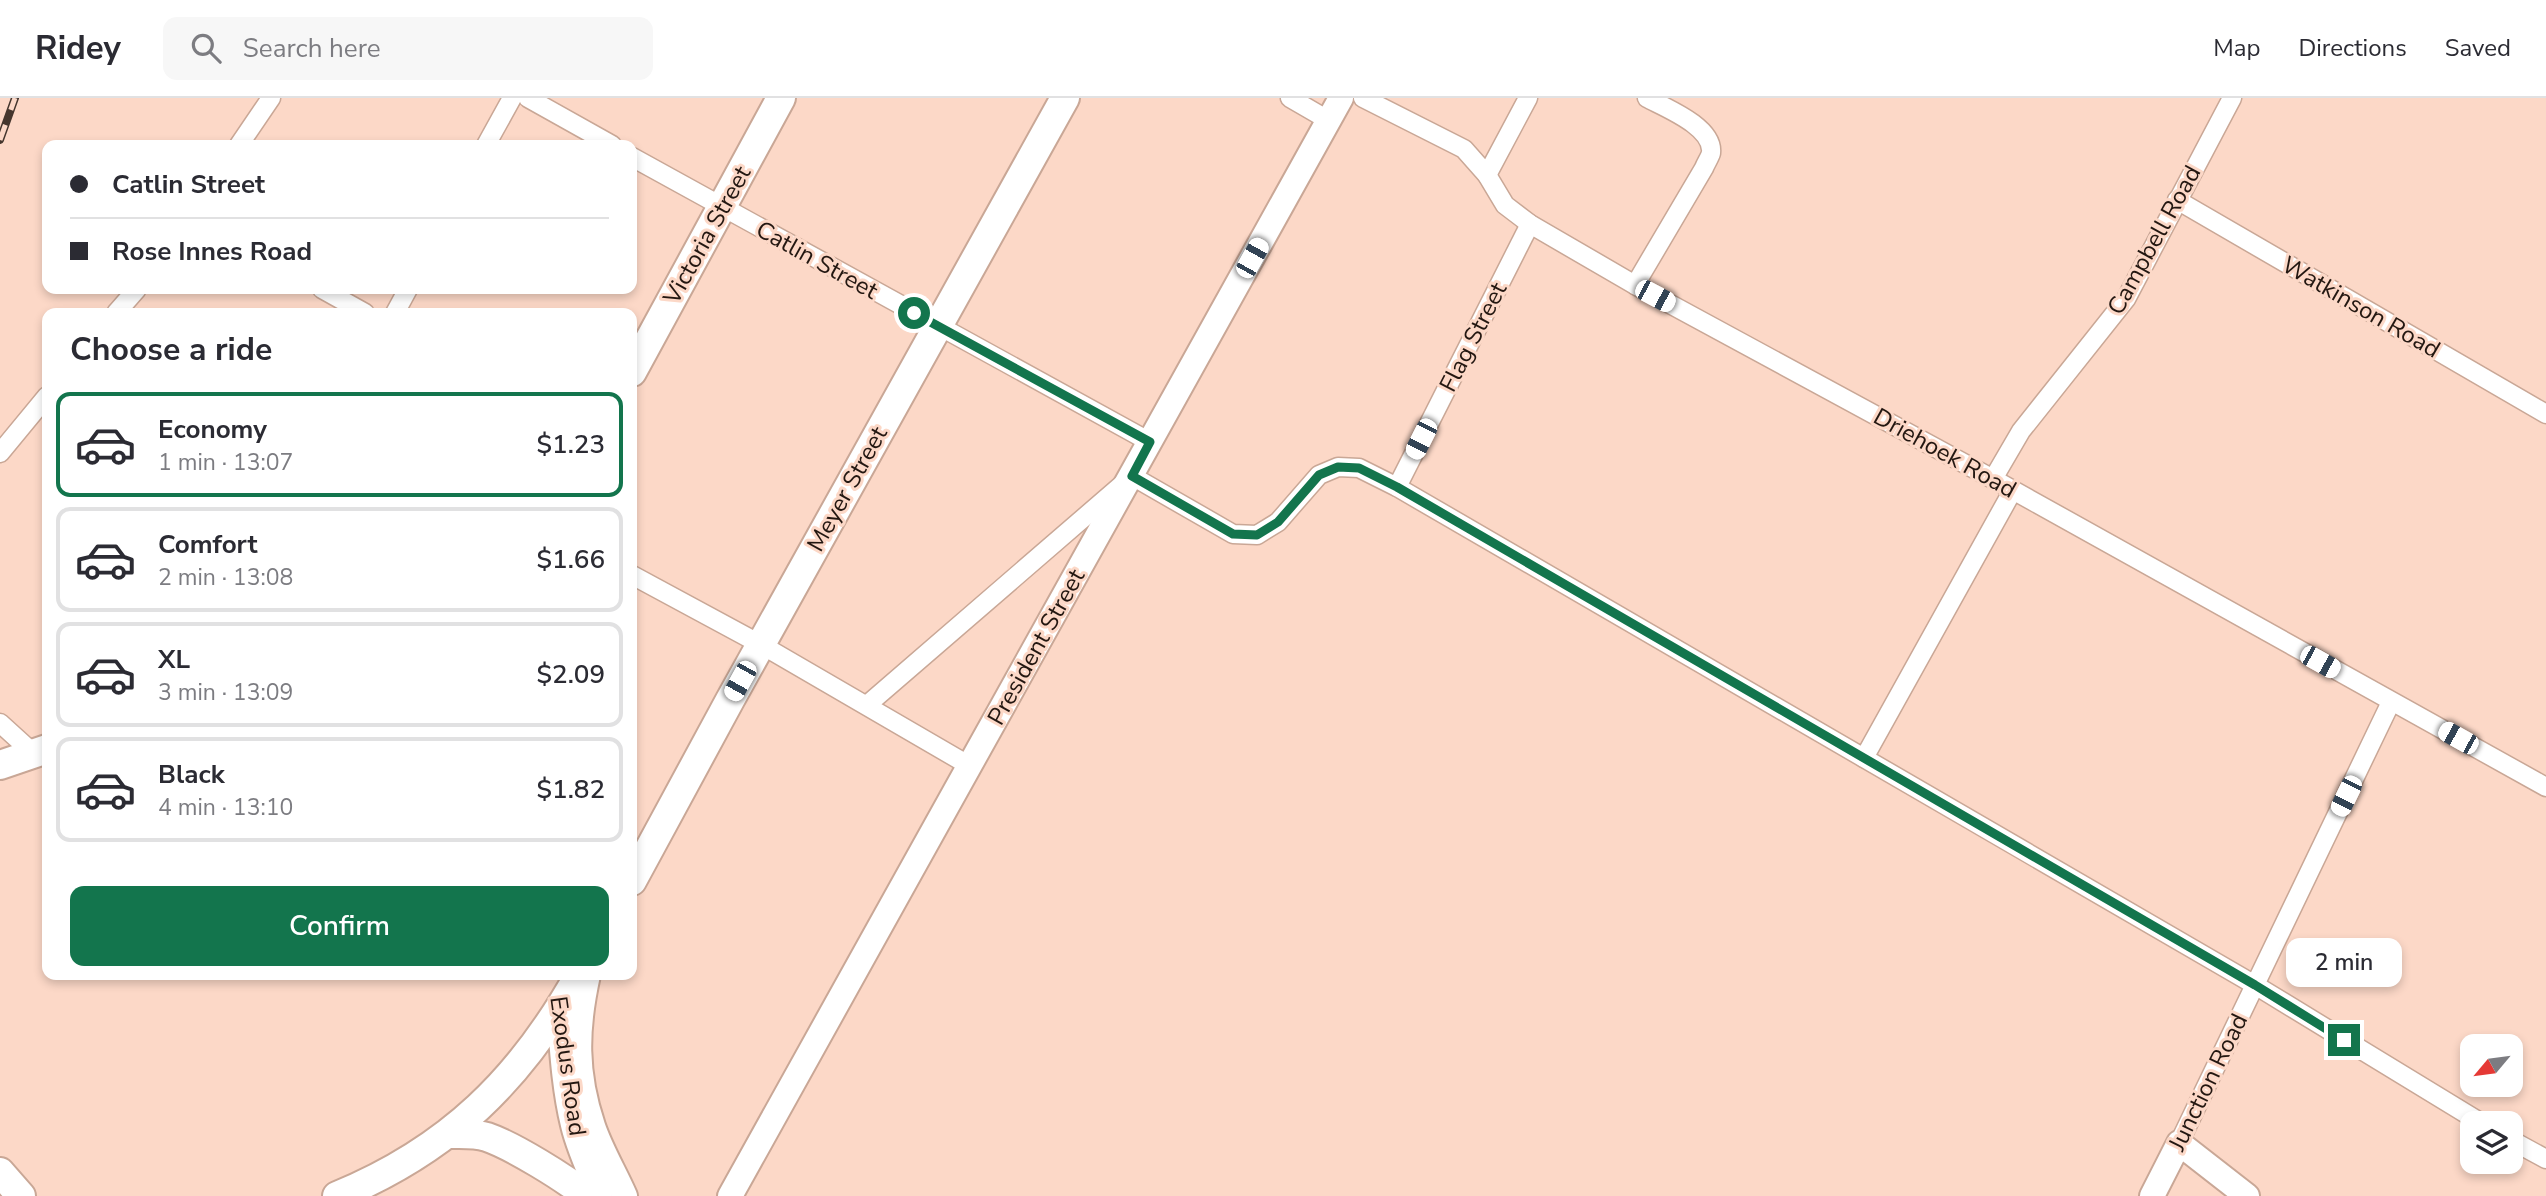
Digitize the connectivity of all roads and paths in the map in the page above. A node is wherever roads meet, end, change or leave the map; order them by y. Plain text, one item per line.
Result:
1 (271, 98) edge
2 (512, 98) edge
3 (528, 98) edge
4 (781, 98) edge
5 (1065, 98) edge
6 (1290, 98) edge
7 (1341, 98) edge
8 (1363, 98) edge
9 (1528, 98) edge
10 (1647, 98) edge
11 (2232, 98) edge
12 (1328, 120) junction
13 (242, 140) edge
14 (489, 140) edge
15 (603, 140) edge
16 (637, 160) edge
17 (1487, 175) junction
18 (2177, 200) junction
19 (722, 208) junction
20 (1530, 224) junction
21 (1635, 285) junction
22 (133, 294) edge
23 (331, 294) edge
24 (120, 308) edge
25 (356, 308) edge
26 (938, 326) junction
27 (637, 363) edge
28 (42, 402) edge
29 (2546, 414) edge
30 (1150, 442) junction
31 (0, 453) edge
32 (1132, 476) junction
33 (1993, 479) junction
34 (1397, 487) junction
35 (2013, 490) junction
36 (637, 578) edge
37 (761, 644) junction
38 (2391, 702) junction
39 (867, 705) junction
40 (0, 723) edge
41 (40, 751) edge
42 (1864, 758) junction
43 (0, 765) edge
44 (970, 766) junction
45 (2546, 787) edge
46 (656, 838) junction
47 (637, 858) edge
48 (637, 872) edge
49 (555, 980) edge
50 (576, 980) edge
51 (587, 980) edge
52 (2255, 985) junction
53 (559, 1012) junction
54 (2462, 1111) edge
55 (449, 1134) junction
56 (2179, 1143) junction
57 (2523, 1147) edge
58 (2546, 1159) edge
59 (745, 1170) junction
60 (0, 1172) edge
61 (21, 1196) edge
62 (337, 1196) edge
63 (587, 1196) edge
64 (600, 1196) edge
65 (625, 1196) edge
66 (730, 1196) edge
67 (739, 1196) edge
68 (2152, 1196) edge
69 (2247, 1196) edge

1 - 13 street
2 - 14 street
3 - 15 street
4 - 19 main road, Victoria Street
5 - 26 main road, Meyer Street
6 - 12 street
7 - 12 street, President Street
8 - 17 street, Driehoek Road
9 - 17 street
10 - 21 street
11 - 18 street, Campbell Road
12 - 30 street, President Street
16 - 19 street, Catlin Street
17 - 20 street, Driehoek Road
18 - 29 street, Watkinson Road
18 - 33 street, Campbell Road
19 - 26 street, Catlin Street
19 - 27 main road, Victoria Street
20 - 21 street, Driehoek Road
20 - 34 street, Flag Street
21 - 33 street, Driehoek Road
22 - 24 street
23 - 25 street
26 - 30 street, Catlin Street
26 - 37 main road, Meyer Street
28 - 31 street
30 - 32 street, President Street
32 - 34 street
32 - 39 street
32 - 44 street, President Street
33 - 35 street, Driehoek Road
34 - 42 street
35 - 38 street, Driehoek Road
35 - 42 street
36 - 37 street
37 - 39 street
37 - 46 main road, Meyer Street
38 - 45 street, Driehoek Road
38 - 52 street, Junction Road
39 - 44 street
40 - 41 street
41 - 43 main road
42 - 52 street
44 - 59 street, President Street
46 - 47 main road
46 - 48 main road, Meyer Street
49 - 53 main road, Exodus Road
50 - 53 main road
51 - 65 street, Exodus Road
52 - 54 street
52 - 56 street, Junction Road
53 - 55 main road
53 - 64 street, Exodus Road
55 - 62 main road
55 - 63 main road
56 - 68 street, Junction Road
56 - 69 street
57 - 58 street
59 - 66 street, President Street
59 - 67 street
60 - 61 main road

